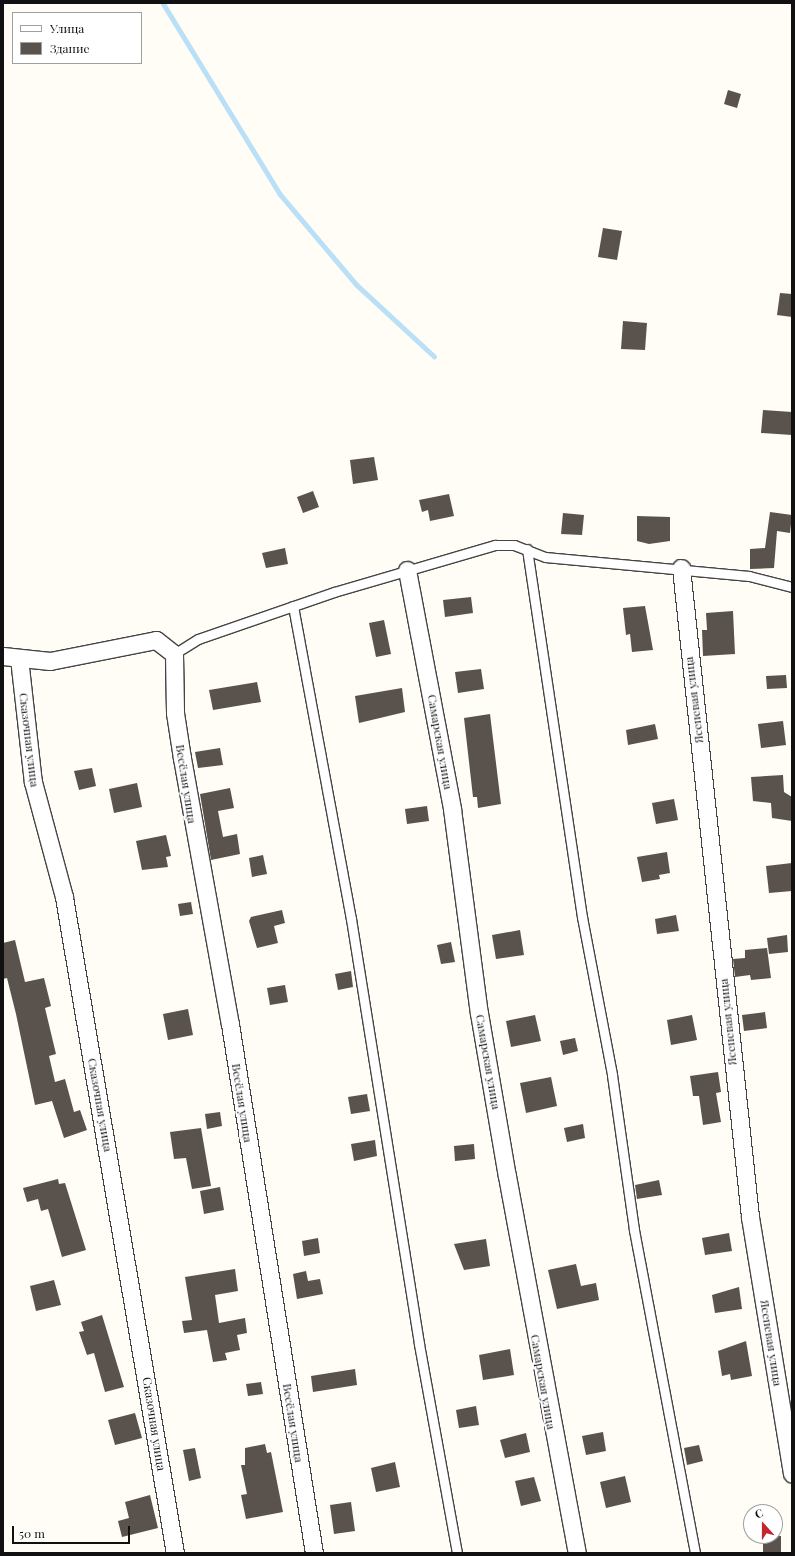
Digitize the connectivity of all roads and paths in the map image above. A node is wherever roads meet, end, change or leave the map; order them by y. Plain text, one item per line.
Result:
1 (526, 549) junction
2 (681, 568) junction
3 (407, 570) junction
4 (792, 587) edge
5 (293, 606) junction
6 (174, 654) junction
7 (11, 657) edge
8 (792, 1474) edge
9 (175, 1553) edge
10 (314, 1553) edge
11 (457, 1553) edge
12 (577, 1553) edge
13 (695, 1553) edge

1 - 2 lane
1 - 3 lane
1 - 13 lane
2 - 4 lane
2 - 8 street, Ясеневая улица
3 - 5 lane
3 - 12 street, Самарская улица
5 - 6 lane
5 - 11 lane
6 - 7 street
6 - 10 street, Весёлая улица
7 - 9 street, Сказочная улица

